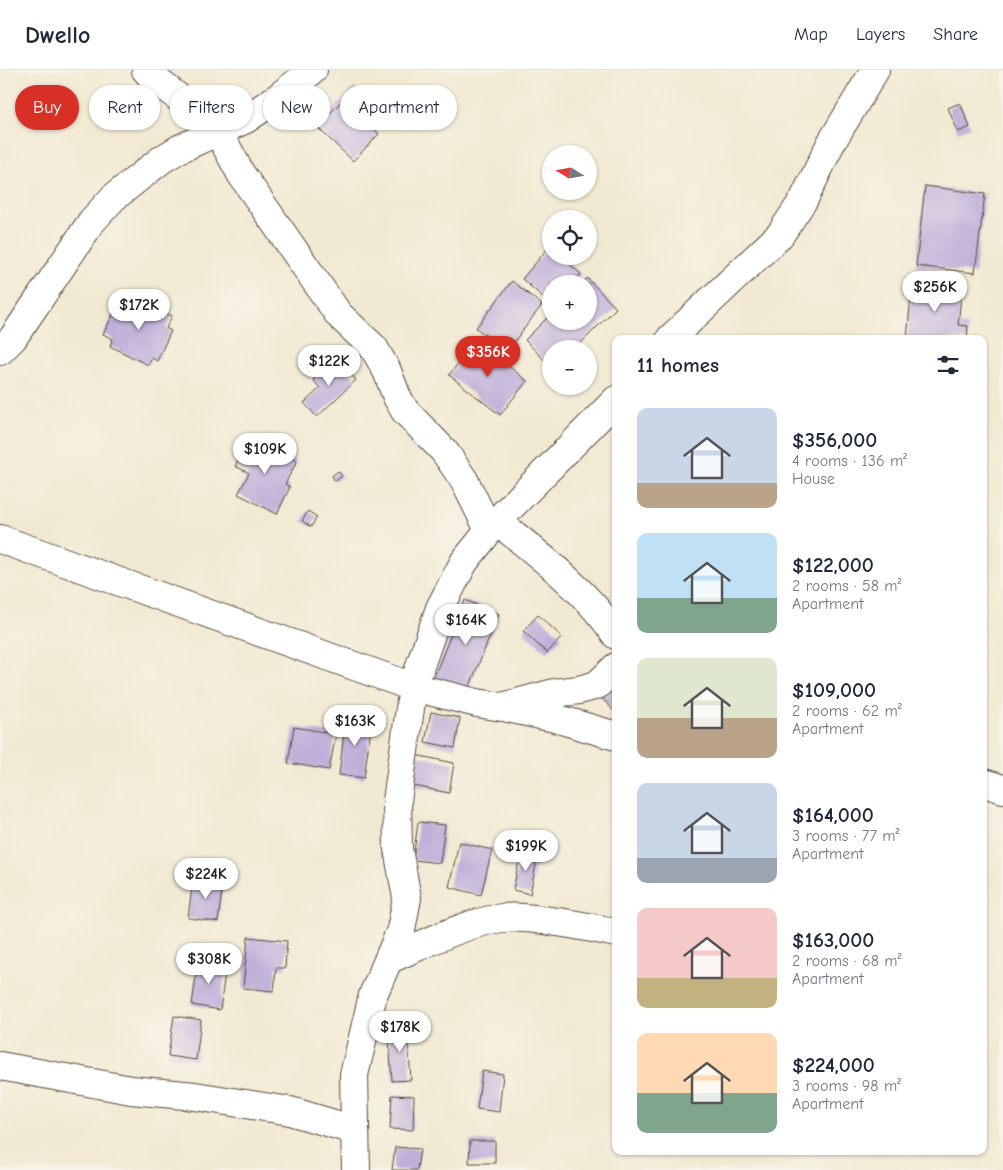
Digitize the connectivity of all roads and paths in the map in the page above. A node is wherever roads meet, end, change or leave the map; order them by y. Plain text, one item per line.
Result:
1 (146, 70) edge
2 (312, 70) edge
3 (875, 70) edge
4 (219, 133) junction
5 (674, 335) edge
6 (0, 351) edge
7 (612, 404) edge
8 (493, 525) junction
9 (0, 539) edge
10 (612, 630) edge
11 (612, 671) edge
12 (413, 687) junction
13 (502, 707) junction
14 (612, 735) edge
15 (987, 784) edge
16 (1003, 789) edge
17 (612, 932) edge
18 (390, 958) junction
19 (0, 1066) edge
20 (354, 1130) junction
21 (356, 1170) edge

1 - 4 street
2 - 4 street
3 - 5 street
4 - 6 street
4 - 8 street
7 - 8 street
8 - 10 street
8 - 12 street
9 - 12 street
11 - 13 street
12 - 13 street
12 - 18 street
13 - 14 street
15 - 16 street
17 - 18 street
18 - 20 street
19 - 20 street
20 - 21 street

